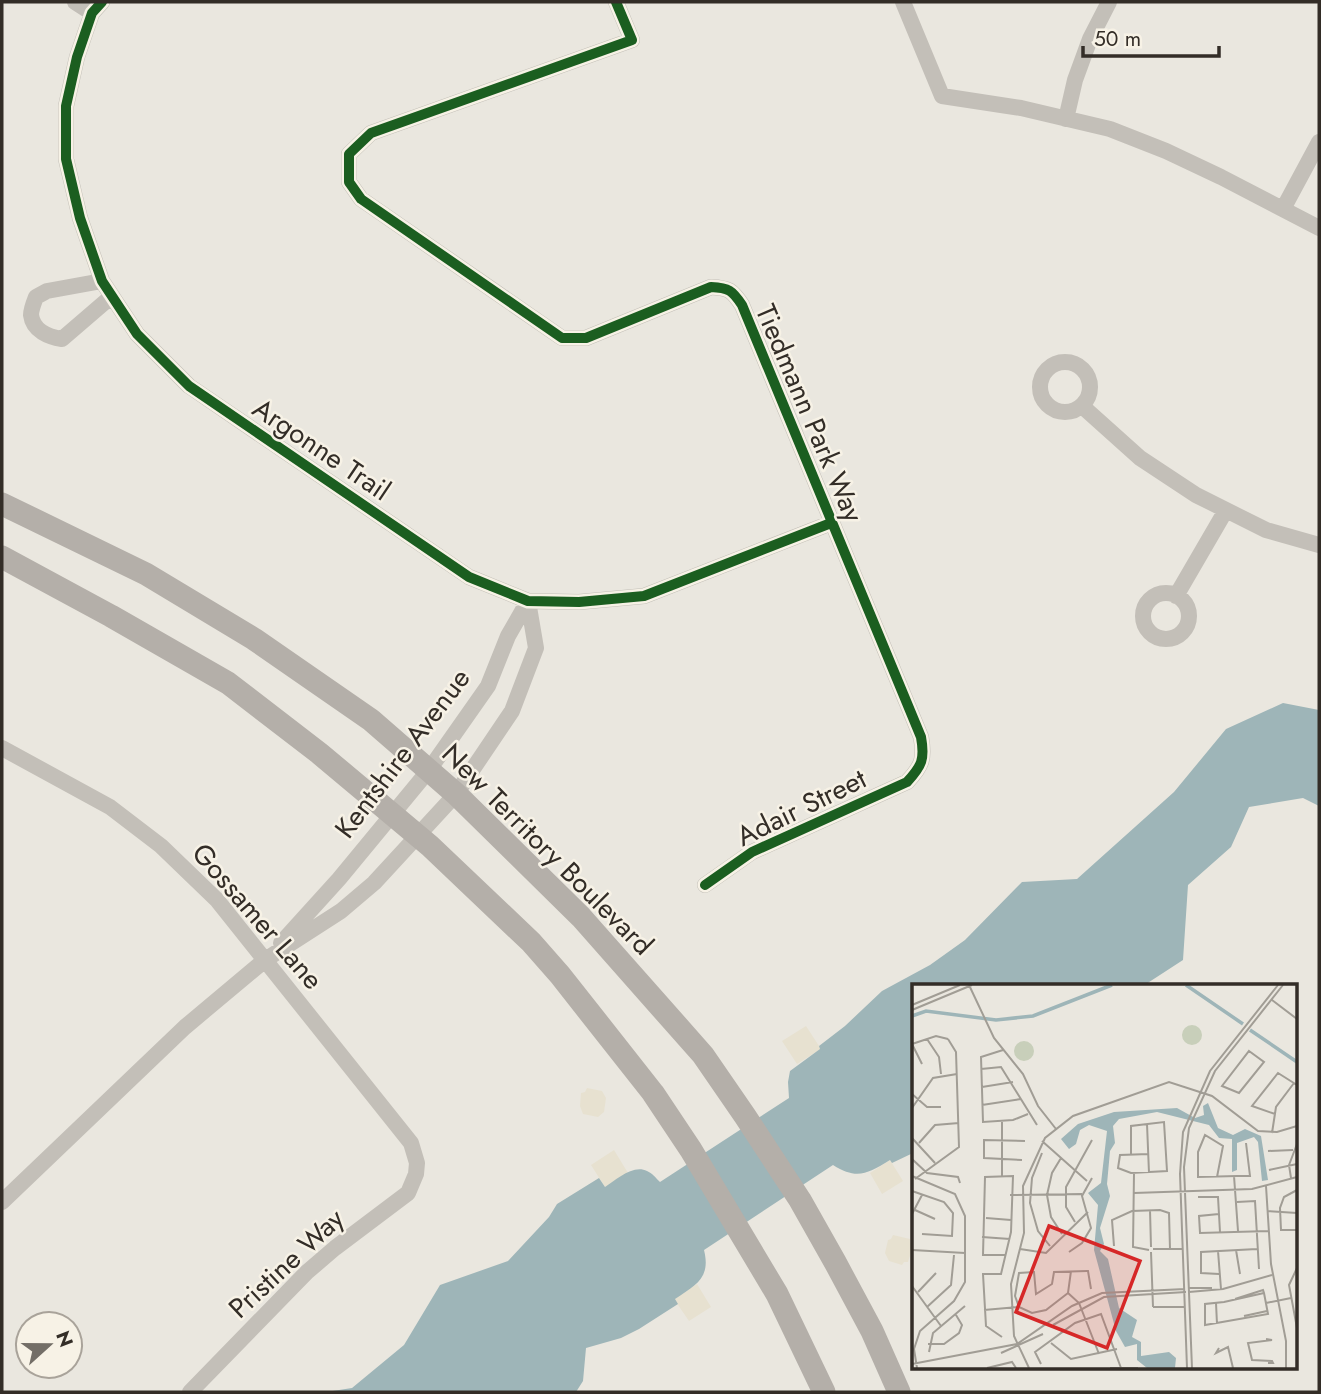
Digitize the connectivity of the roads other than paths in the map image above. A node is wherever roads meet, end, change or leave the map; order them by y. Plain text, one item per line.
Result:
1 (75, 2) edge
2 (616, 2) edge
3 (904, 2) edge
4 (1109, 2) edge
5 (97, 8) edge
6 (1066, 119) junction
7 (1319, 142) edge
8 (1283, 209) junction
9 (1319, 228) edge
10 (102, 281) junction
11 (112, 296) junction
12 (1082, 405) dead end
13 (2, 504) edge
14 (1226, 510) junction
15 (831, 523) junction
16 (1319, 545) edge
17 (2, 557) edge
18 (1176, 596) dead end
19 (528, 601) junction
20 (2, 749) edge
21 (429, 770) junction
22 (917, 772) joint
23 (456, 794) junction
24 (393, 815) junction
25 (417, 835) junction
26 (705, 885) dead end
27 (265, 960) junction
28 (416, 1174) joint
29 (2, 1202) edge
30 (190, 1392) edge
31 (824, 1392) edge
32 (898, 1392) edge

1 - 5 street
2 - 15 street, Tiedmann Park Way
3 - 6 street
4 - 6 street
5 - 10 street, Argonne Trail
6 - 8 street
7 - 8 street
8 - 9 street
10 - 11 street, Argonne Trail
10 - 11 street
11 - 19 street, Argonne Trail
12 - 14 street
13 - 21 main road, New Territory Boulevard
14 - 16 street
14 - 18 street
15 - 19 street, Argonne Trail
15 - 22 street, Tiedmann Park Way
17 - 24 main road
19 - 21 street, Kentshire Avenue
19 - 23 street, Kentshire Avenue
20 - 27 street, Gossamer Lane
21 - 23 main road, New Territory Boulevard
21 - 24 street, Kentshire Avenue
22 - 26 street, Adair Street
23 - 25 street, Kentshire Avenue
23 - 32 main road, New Territory Boulevard
24 - 25 main road
24 - 27 street, Kentshire Avenue
25 - 27 street, Kentshire Avenue
25 - 31 main road
27 - 28 street, Gossamer Lane
27 - 29 street, Kentshire Avenue
28 - 30 street, Pristine Way

